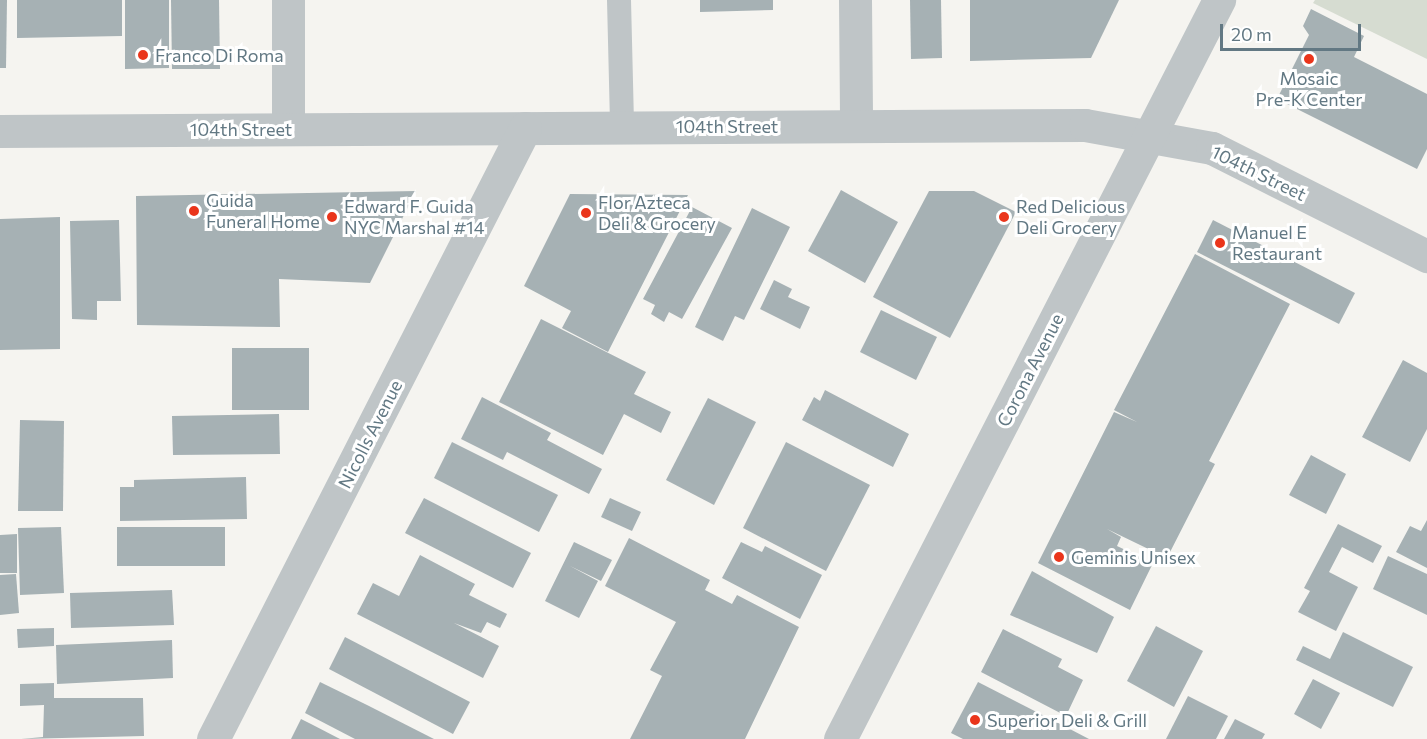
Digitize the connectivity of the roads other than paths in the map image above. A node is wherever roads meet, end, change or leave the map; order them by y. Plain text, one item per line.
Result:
1 (288, 0) edge
2 (619, 0) edge
3 (855, 0) edge
4 (1219, 0) edge
5 (856, 126) junction
6 (622, 127) junction
7 (525, 128) junction
8 (288, 129) junction
9 (0, 131) edge
10 (1148, 136) junction
11 (1427, 256) edge
12 (213, 739) edge
13 (840, 739) edge

1 - 8 street
2 - 6 lane
3 - 5 street
4 - 10 street, Corona Avenue
5 - 6 street, 104th Street
5 - 10 street, 104th Street
6 - 7 street, 104th Street
7 - 8 street, 104th Street
7 - 12 street, Nicolls Avenue
8 - 9 street, 104th Street
10 - 11 street, 104th Street
10 - 13 street, Corona Avenue

